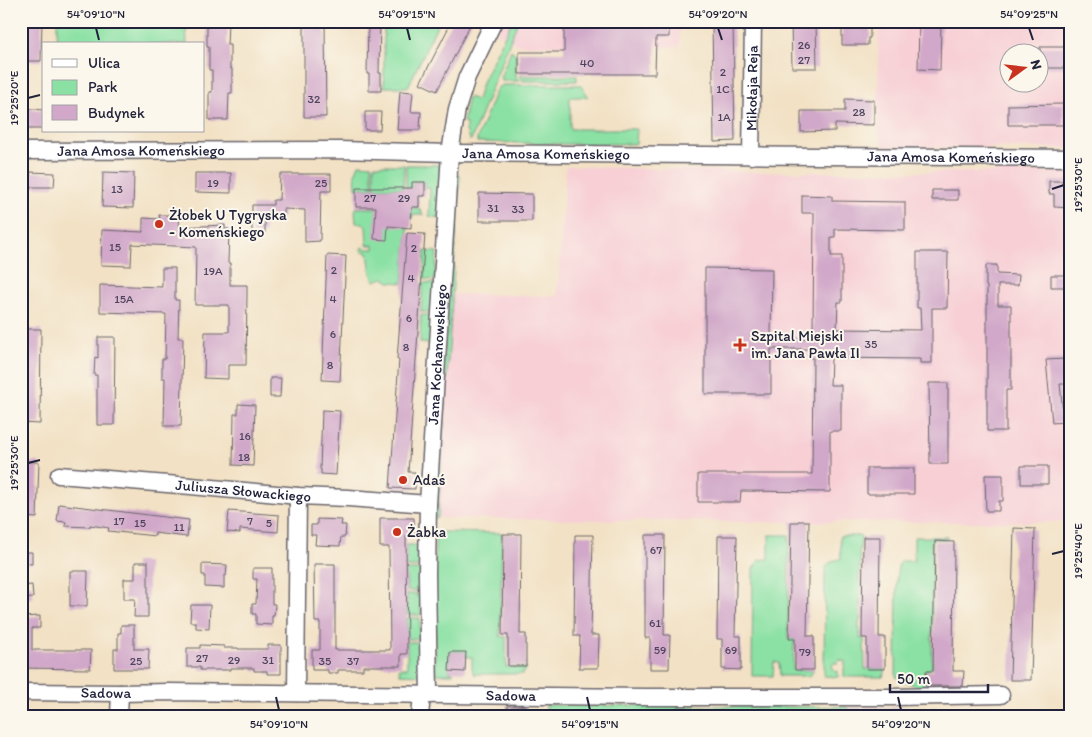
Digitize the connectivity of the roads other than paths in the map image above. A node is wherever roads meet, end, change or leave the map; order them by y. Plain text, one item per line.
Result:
1 (494, 21) edge
2 (752, 21) edge
3 (21, 151) edge
4 (450, 154) junction
5 (751, 156) junction
6 (1071, 158) edge
7 (59, 475) dead end
8 (298, 496) junction
9 (428, 504) junction
10 (21, 692) edge
11 (120, 693) junction
12 (296, 693) junction
13 (425, 695) junction
14 (1001, 696) dead end
15 (119, 716) edge
16 (420, 716) edge

1 - 4 street, Jana Kochanowskiego
2 - 5 street, Mikołaja Reja
3 - 4 street, Jana Amosa Komeńskiego
4 - 5 street, Jana Amosa Komeńskiego
4 - 9 street, Jana Kochanowskiego
5 - 6 street, Jana Amosa Komeńskiego
7 - 8 street, Juliusza Słowackiego
8 - 9 street, Juliusza Słowackiego
8 - 12 street
9 - 13 street, Jana Kochanowskiego
10 - 11 street, Sadowa
11 - 12 street, Sadowa
11 - 15 street
12 - 13 street, Sadowa
13 - 14 street, Sadowa
13 - 16 street, Jana Kochanowskiego

